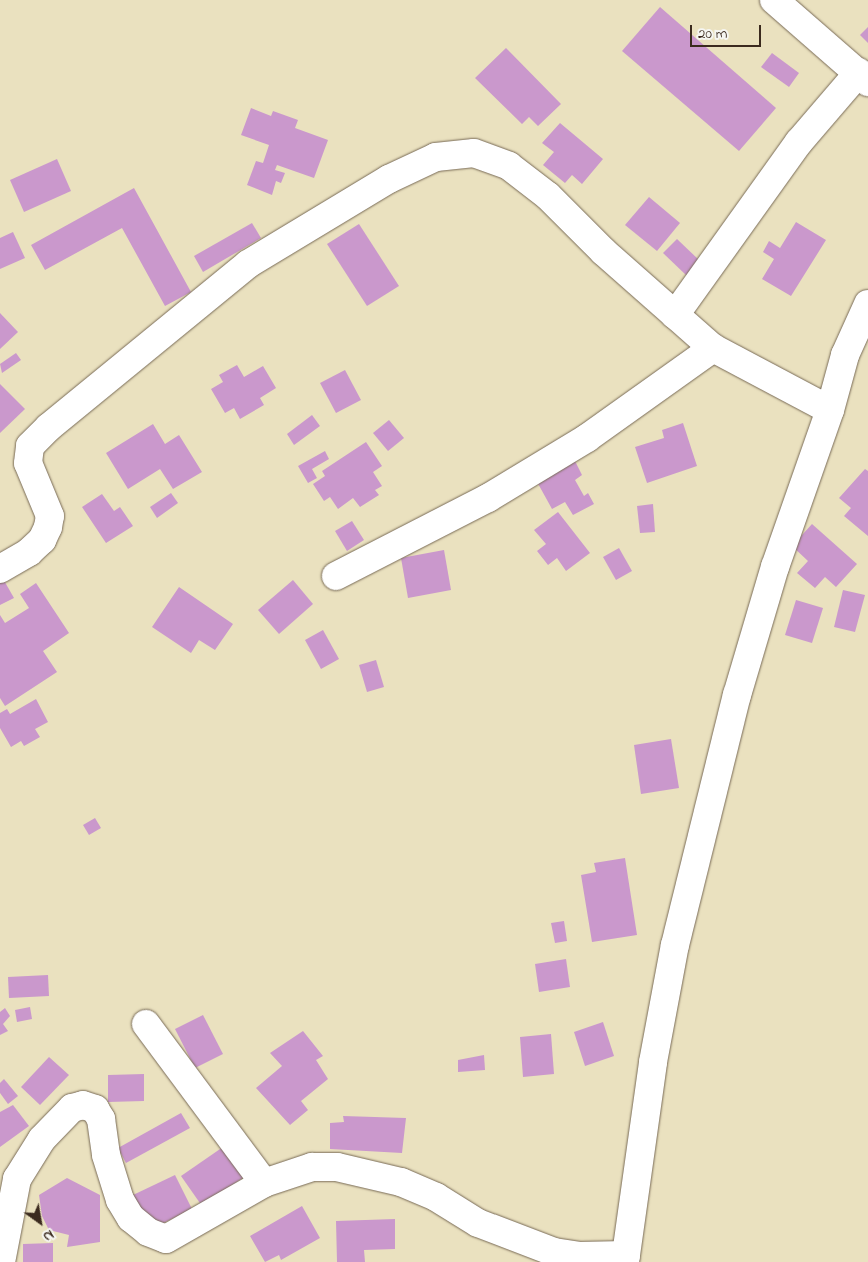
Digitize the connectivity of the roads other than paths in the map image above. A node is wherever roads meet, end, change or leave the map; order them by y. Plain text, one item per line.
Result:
1 (774, 0) edge
2 (864, 77) edge
3 (868, 304) edge
4 (676, 315) junction
5 (713, 348) junction
6 (830, 410) junction
7 (0, 569) edge
8 (336, 576) dead end
9 (146, 1024) dead end
10 (264, 1183) junction
11 (625, 1258) edge
12 (1, 1262) edge

1 - 2 street
2 - 4 street
3 - 6 street
4 - 5 street
4 - 7 street
5 - 6 street
5 - 8 street
6 - 11 street
9 - 10 street
10 - 11 street
10 - 12 street

